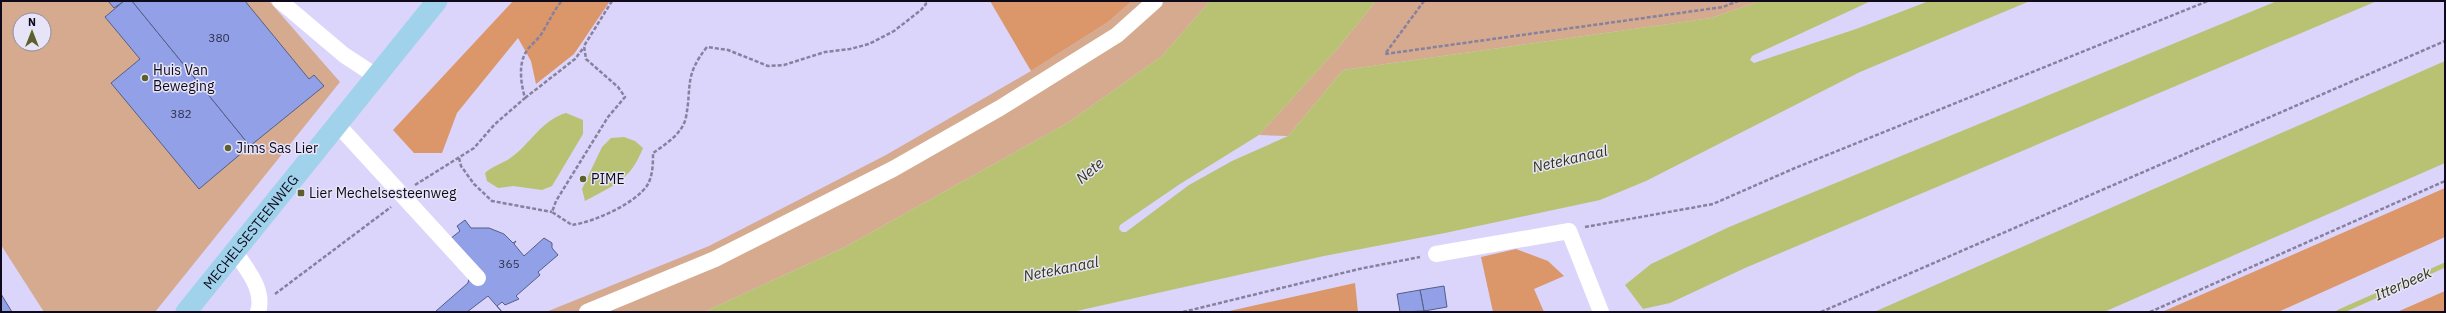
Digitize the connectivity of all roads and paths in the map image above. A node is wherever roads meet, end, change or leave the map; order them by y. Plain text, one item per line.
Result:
1 (280, 1) edge
2 (437, 1) edge
3 (562, 1) edge
4 (612, 1) edge
5 (925, 1) edge
6 (1155, 1) edge
7 (1424, 1) edge
8 (1738, 1) edge
9 (2208, 1) edge
10 (2445, 41) edge
11 (584, 46) junction
12 (376, 76) junction
13 (525, 98) junction
14 (337, 124) junction
15 (458, 158) junction
16 (2445, 181) edge
17 (403, 196) junction
18 (552, 212) junction
19 (1569, 231) junction
20 (236, 253) junction
21 (1436, 254) joint
22 (478, 278) dead end
23 (260, 308) edge
24 (186, 312) edge
25 (587, 312) edge
26 (1183, 312) edge
27 (1601, 312) edge
28 (1821, 312) edge
29 (2150, 312) edge

1 - 12 street
2 - 12 main road, MECHELSESTEENWEG
3 - 13 path
4 - 11 path
5 - 18 path
6 - 25 street
7 - 8 path
9 - 19 path
10 - 28 path
11 - 13 path
11 - 18 path
12 - 14 main road, MECHELSESTEENWEG
13 - 15 path
14 - 17 street
14 - 20 main road, MECHELSESTEENWEG
15 - 17 path
15 - 18 path
16 - 29 path
17 - 22 street
17 - 23 path
19 - 21 street
19 - 27 street
20 - 23 street
20 - 24 main road, MECHELSESTEENWEG
21 - 26 path

